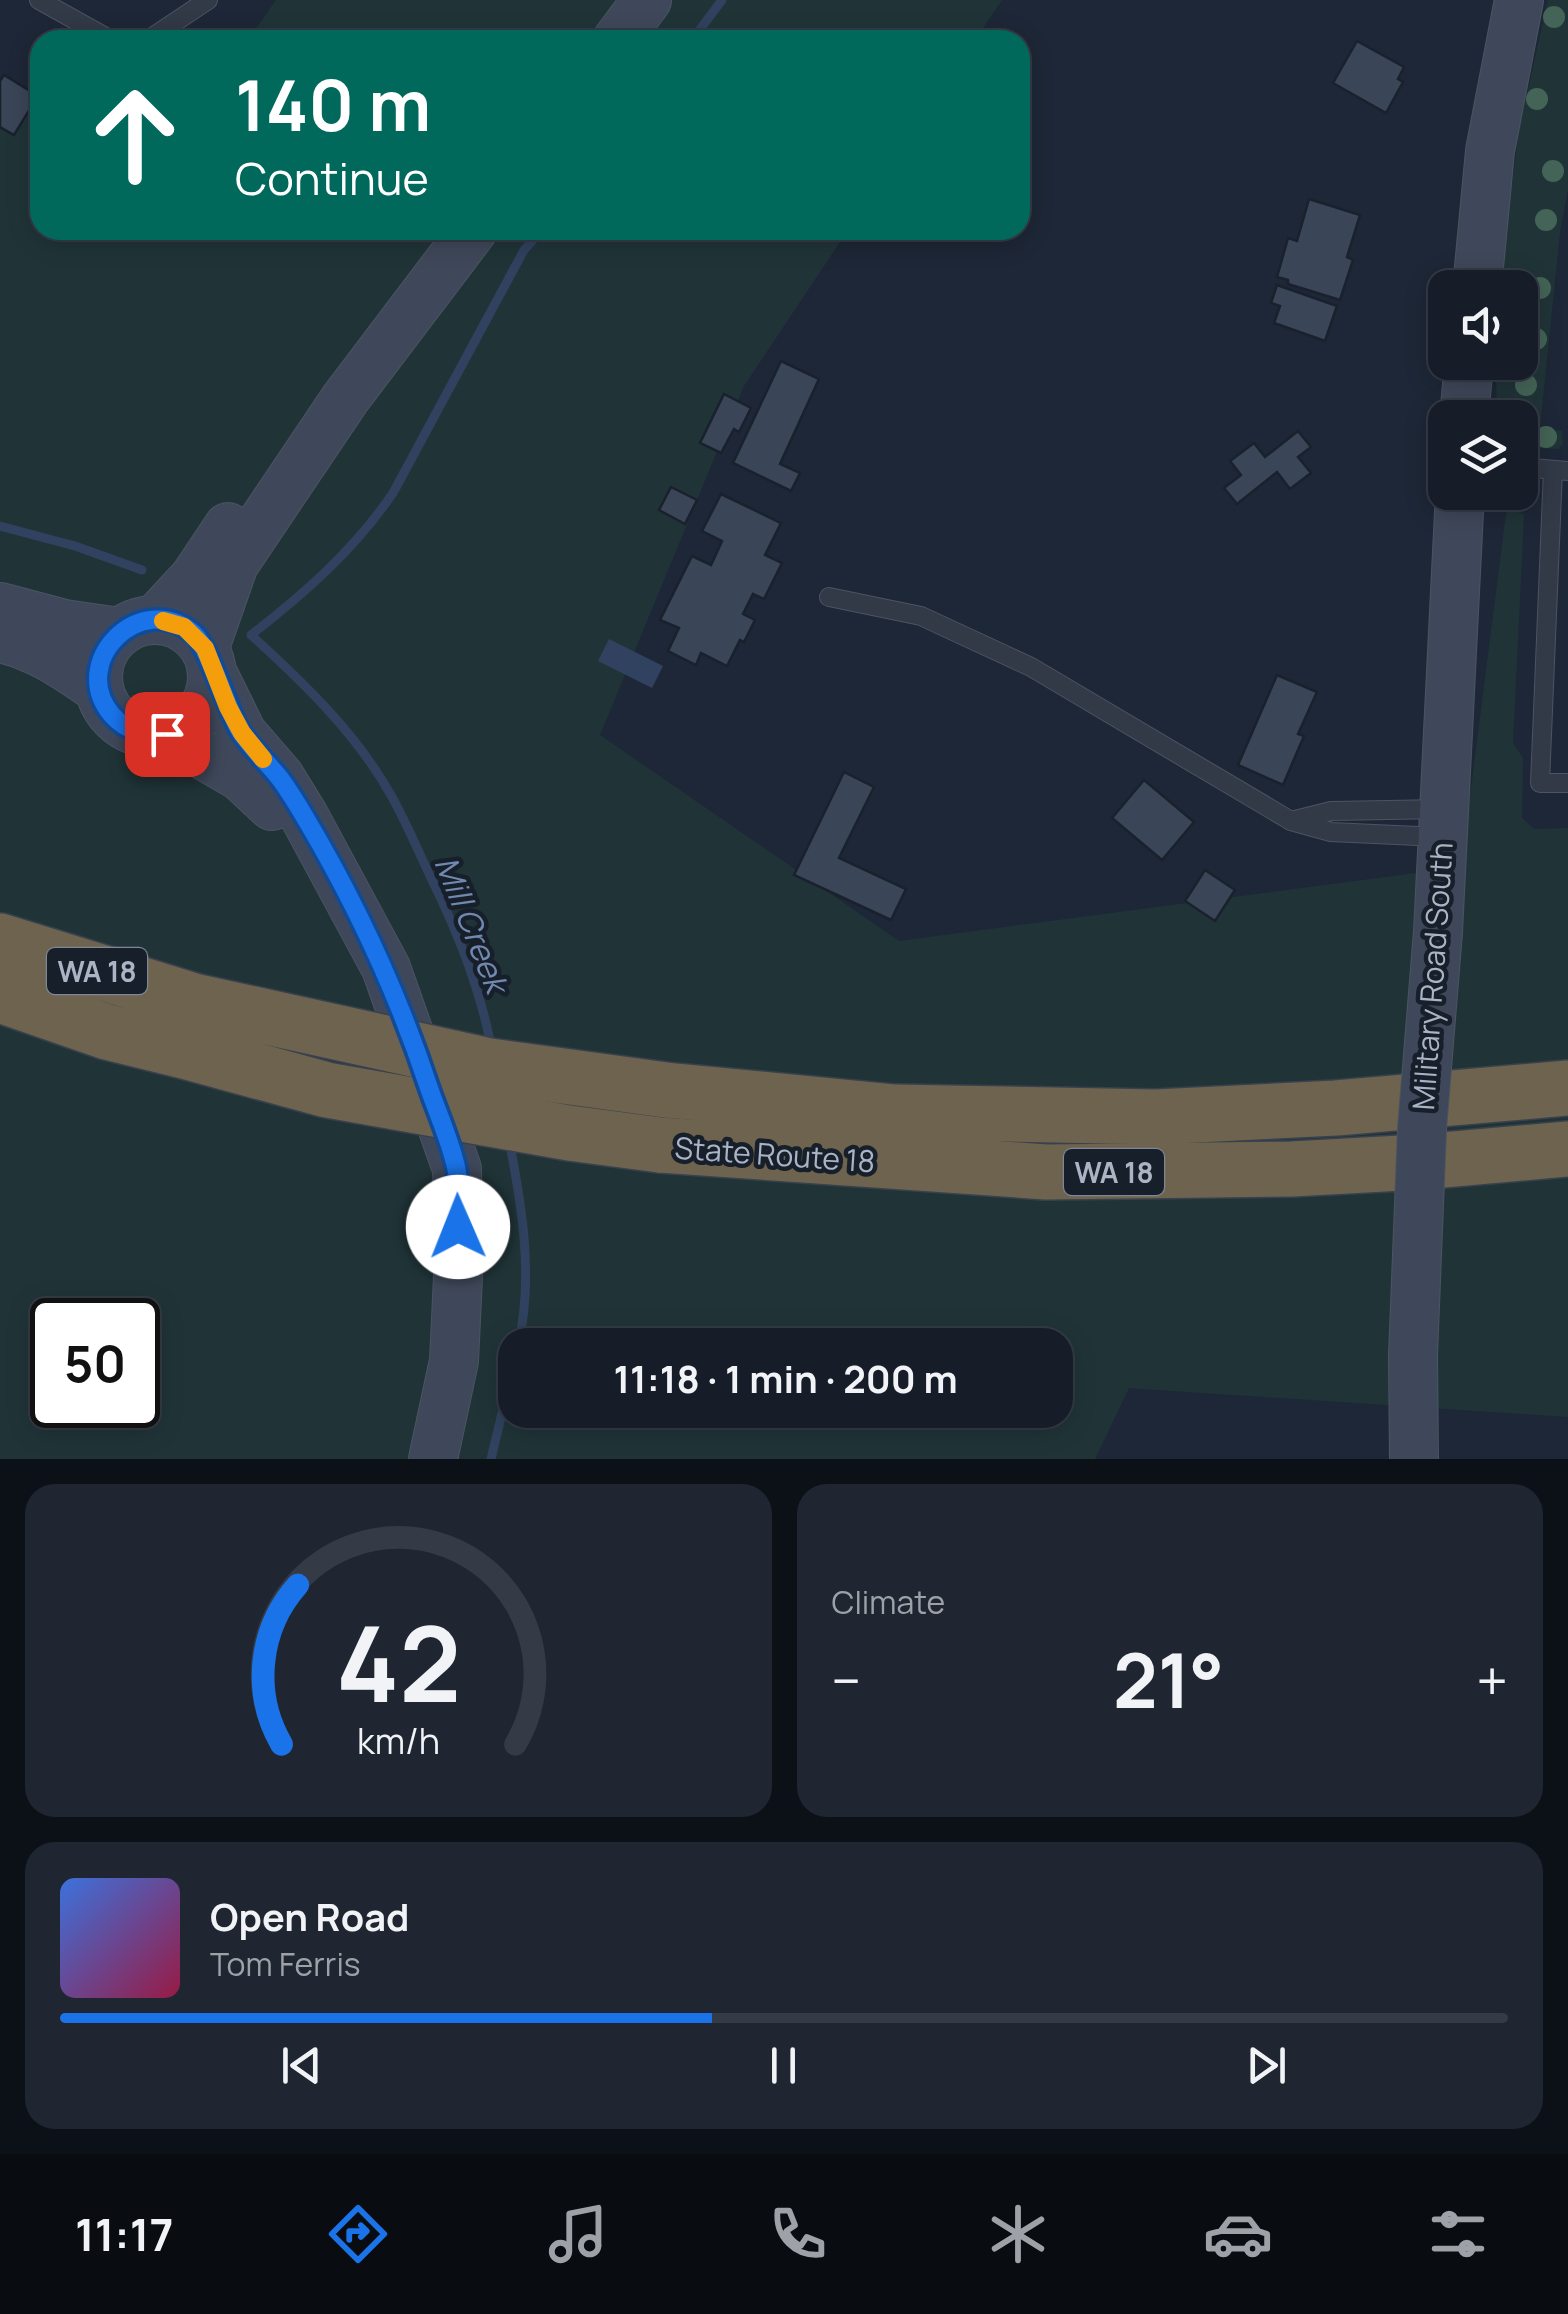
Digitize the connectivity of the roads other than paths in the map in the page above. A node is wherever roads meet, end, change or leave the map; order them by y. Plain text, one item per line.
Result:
1 (38, 0) edge
2 (208, 0) edge
3 (647, 0) edge
4 (1519, 0) edge
5 (93, 30) edge
6 (163, 30) edge
7 (624, 30) edge
8 (465, 240) edge
9 (1478, 270) edge
10 (345, 399) junction
11 (1560, 471) edge
12 (1459, 510) edge
13 (829, 597) dead end
14 (0, 608) edge
15 (137, 626) junction
16 (0, 638) edge
17 (209, 661) junction
18 (99, 689) junction
19 (167, 734) junction
20 (1568, 783) edge
21 (1291, 821) junction
22 (1443, 823) junction
23 (0, 941) edge
24 (386, 968) junction
25 (0, 996) edge
26 (189, 1026) junction
27 (1568, 1088) edge
28 (1568, 1149) edge
29 (433, 1459) edge
30 (1414, 1459) edge

1 - 5 lane
2 - 6 lane
3 - 7 main road
4 - 9 main road
8 - 10 main road
10 - 15 main road
10 - 17 main road
11 - 20 lane
12 - 22 main road, Military Road South
13 - 21 lane
14 - 15 main road
15 - 17 main road
15 - 18 main road
16 - 18 main road
17 - 19 main road
17 - 24 main road
18 - 19 main road
19 - 24 main road
21 - 22 lane
21 - 22 lane
22 - 30 main road, Military Road South, bridge
23 - 26 highway, State Route 18 / WA 18
24 - 29 main road
25 - 26 highway, State Route 18 / WA 18
26 - 27 highway, State Route 18 / WA 18, bridge
26 - 28 highway, State Route 18 / WA 18, bridge

